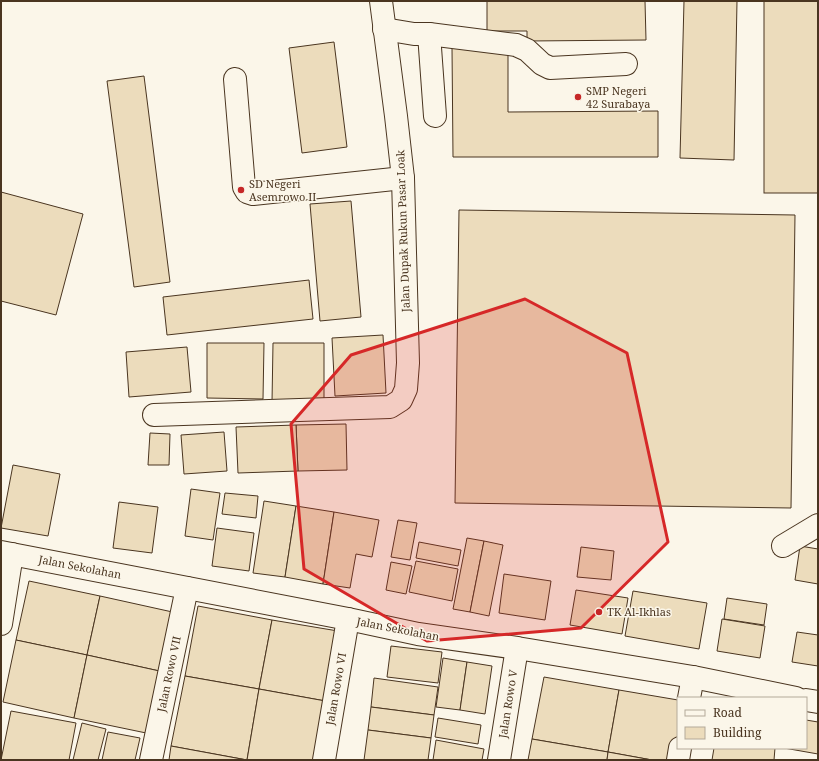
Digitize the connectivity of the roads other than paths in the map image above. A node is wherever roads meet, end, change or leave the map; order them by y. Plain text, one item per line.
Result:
1 (381, 1) edge
2 (384, 29) junction
3 (429, 34) junction
4 (626, 64) dead end
5 (235, 79) dead end
6 (435, 116) dead end
7 (403, 178) junction
8 (154, 415) dead end
9 (818, 525) edge
10 (783, 546) dead end
11 (6, 553) edge
12 (187, 588) junction
13 (348, 619) junction
14 (1, 624) edge
15 (517, 648) junction
16 (691, 688) edge
17 (786, 697) edge
18 (807, 700) edge
19 (818, 702) edge
20 (680, 749) edge
21 (151, 760) edge
22 (324, 760) edge
23 (498, 760) edge
24 (678, 760) edge

1 - 2 street, Jalan Dupak Rukun Pasar Loak
2 - 3 street
2 - 7 street, Jalan Dupak Rukun Pasar Loak
3 - 4 street
3 - 6 street
5 - 7 street
7 - 8 street, Jalan Dupak Rukun Pasar Loak
9 - 10 street
11 - 12 street, Jalan Sekolahan
11 - 14 street
12 - 13 street, Jalan Sekolahan
12 - 21 street, Jalan Rowo VII
13 - 15 street, Jalan Sekolahan
13 - 22 street, Jalan Rowo VI
15 - 16 street, Jalan Sekolahan
15 - 23 street, Jalan Rowo V
16 - 17 street, Jalan Sekolahan
18 - 19 street
20 - 24 street

